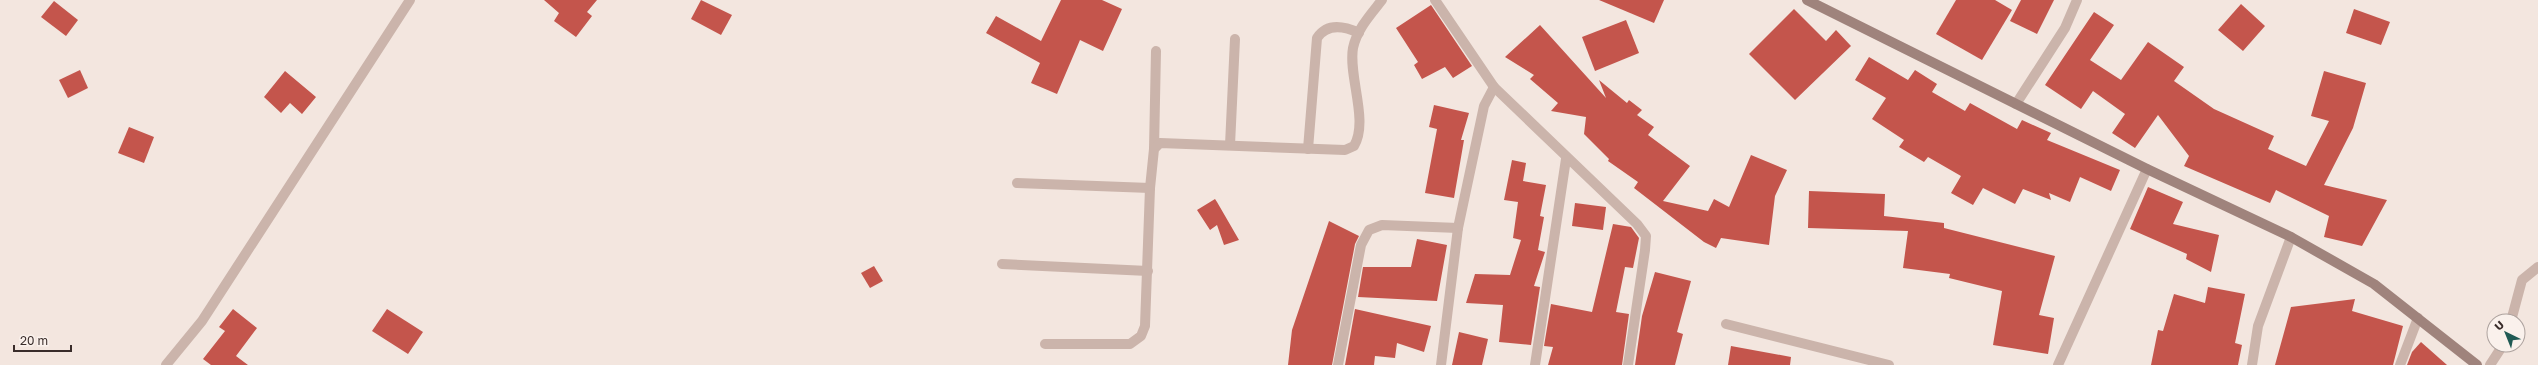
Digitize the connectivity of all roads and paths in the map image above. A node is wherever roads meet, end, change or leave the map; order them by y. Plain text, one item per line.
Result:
1 (410, 0) edge
2 (1382, 0) edge
3 (1435, 0) edge
4 (1806, 0) edge
5 (2077, 0) edge
6 (1359, 33) junction
7 (1235, 39) dead end
8 (1156, 51) dead end
9 (1494, 87) junction
10 (2016, 104) junction
11 (1230, 145) junction
12 (1154, 149) junction
13 (1308, 149) junction
14 (1566, 159) junction
15 (2147, 169) junction
16 (1017, 183) dead end
17 (1150, 188) junction
18 (1458, 228) junction
19 (2291, 237) junction
20 (1002, 264) dead end
21 (2538, 267) edge
22 (1148, 271) junction
23 (2513, 313) edge
24 (2418, 318) junction
25 (1726, 324) dead end
26 (1045, 344) dead end
27 (2498, 353) edge
28 (166, 365) edge
29 (1338, 365) edge
30 (1441, 365) edge
31 (1535, 365) edge
32 (1628, 365) edge
33 (1889, 365) edge
34 (2058, 365) edge
35 (2252, 365) edge
36 (2400, 365) edge
37 (2477, 365) edge
38 (2490, 365) edge

1 - 28 street
2 - 6 street
3 - 9 street
4 - 10 street
5 - 10 street
6 - 13 street
6 - 13 street
7 - 11 street
8 - 12 street
9 - 14 street
9 - 18 street
10 - 15 street
11 - 12 street
11 - 13 street
12 - 17 street
14 - 31 street
14 - 32 street
15 - 19 street
15 - 34 street
16 - 17 street
17 - 22 street
18 - 29 street
18 - 30 street
19 - 24 street
19 - 35 street
20 - 22 street
21 - 23 street
22 - 26 street
24 - 36 street
24 - 37 street
25 - 33 street
27 - 38 street

